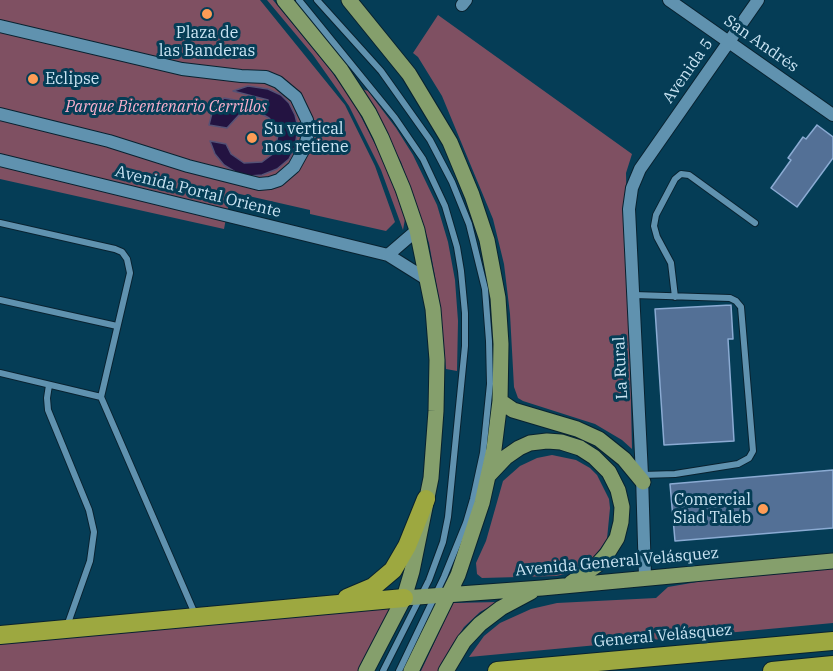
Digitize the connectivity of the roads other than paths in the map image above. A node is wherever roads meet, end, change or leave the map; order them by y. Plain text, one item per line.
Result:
1 (284, 0) edge
2 (293, 0) edge
3 (299, 0) edge
4 (317, 0) edge
5 (349, 0) edge
6 (669, 0) edge
7 (758, 0) edge
8 (0, 26) edge
9 (310, 32) junction
10 (728, 42) junction
11 (0, 114) edge
12 (833, 115) edge
13 (0, 160) edge
14 (645, 160) joint
15 (0, 223) edge
16 (755, 223) dead end
17 (417, 230) junction
18 (388, 255) junction
19 (428, 280) junction
20 (634, 295) junction
21 (675, 297) junction
22 (0, 300) edge
23 (117, 326) junction
24 (0, 372) edge
25 (49, 385) junction
26 (101, 397) junction
27 (500, 401) junction
28 (488, 476) junction
29 (643, 479) junction
30 (426, 499) junction
31 (833, 561) edge
32 (645, 577) junction
33 (567, 585) junction
34 (542, 588) junction
35 (427, 596) junction
36 (327, 605) junction
37 (197, 617) junction
38 (66, 629) junction
39 (0, 635) edge
40 (833, 641) edge
41 (833, 666) edge
42 (366, 671) edge
43 (383, 671) edge
44 (399, 671) edge
45 (411, 671) edge
46 (446, 671) edge
47 (497, 671) edge
48 (772, 671) edge

1 - 9 main road
2 - 9 lane
3 - 35 lane
4 - 35 lane
5 - 27 main road
6 - 10 street, San Andrés
7 - 10 street, Avenida 5
8 - 11 street
9 - 17 main road
10 - 12 street, San Andrés
10 - 14 street, Avenida 5
13 - 18 street, Avenida Portal Oriente
14 - 20 street, La Rural
15 - 23 lane
16 - 21 lane
17 - 18 street
17 - 19 main road
18 - 19 street, Avenida Portal Oriente
19 - 30 main road
20 - 21 lane
20 - 29 street, La Rural
21 - 29 lane
22 - 23 lane
23 - 26 lane
24 - 25 lane
25 - 26 lane
25 - 38 lane
26 - 37 lane
27 - 28 main road
27 - 29 main road
28 - 33 main road
28 - 35 main road
29 - 32 street, La Rural
30 - 35 main road
30 - 36 highway
31 - 32 main road, Avenida General Velásquez
32 - 33 main road, Avenida General Velásquez
33 - 34 main road, Avenida General Velásquez
34 - 35 main road, Avenida General Velásquez
34 - 46 main road
35 - 36 highway
35 - 42 main road
35 - 43 lane
35 - 44 lane
35 - 45 main road
36 - 37 highway
37 - 38 highway
38 - 39 highway
40 - 47 highway, General Velásquez
41 - 48 highway

